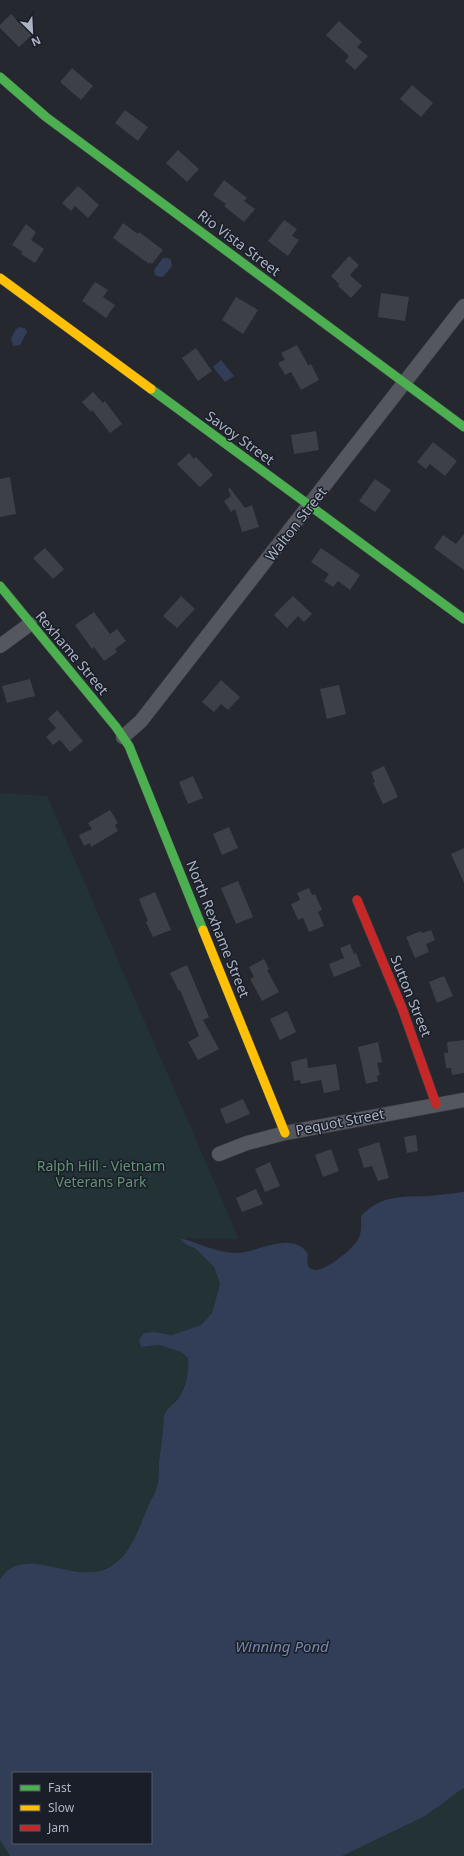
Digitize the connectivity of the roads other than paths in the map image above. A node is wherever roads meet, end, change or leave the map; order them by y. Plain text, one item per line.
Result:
1 (0, 77) edge
2 (0, 278) edge
3 (464, 306) edge
4 (405, 383) junction
5 (464, 427) edge
6 (310, 506) junction
7 (0, 586) edge
8 (464, 618) edge
9 (30, 624) junction
10 (0, 646) edge
11 (123, 737) junction
12 (357, 900) dead end
13 (464, 1100) edge
14 (436, 1104) junction
15 (285, 1133) junction
16 (219, 1154) dead end

1 - 4 street, Rio Vista Street
2 - 6 street, Savoy Street
3 - 4 street, Walton Street
4 - 5 street, Rio Vista Street
4 - 6 street, Walton Street
6 - 8 street, Savoy Street
6 - 11 street, Walton Street
7 - 9 street, Rexhame Street
9 - 10 street
9 - 11 street, Rexhame Street
11 - 15 street, North Rexhame Street
12 - 14 street, Sutton Street
13 - 14 street, Pequot Street
14 - 15 street, Pequot Street
15 - 16 street, Pequot Street

